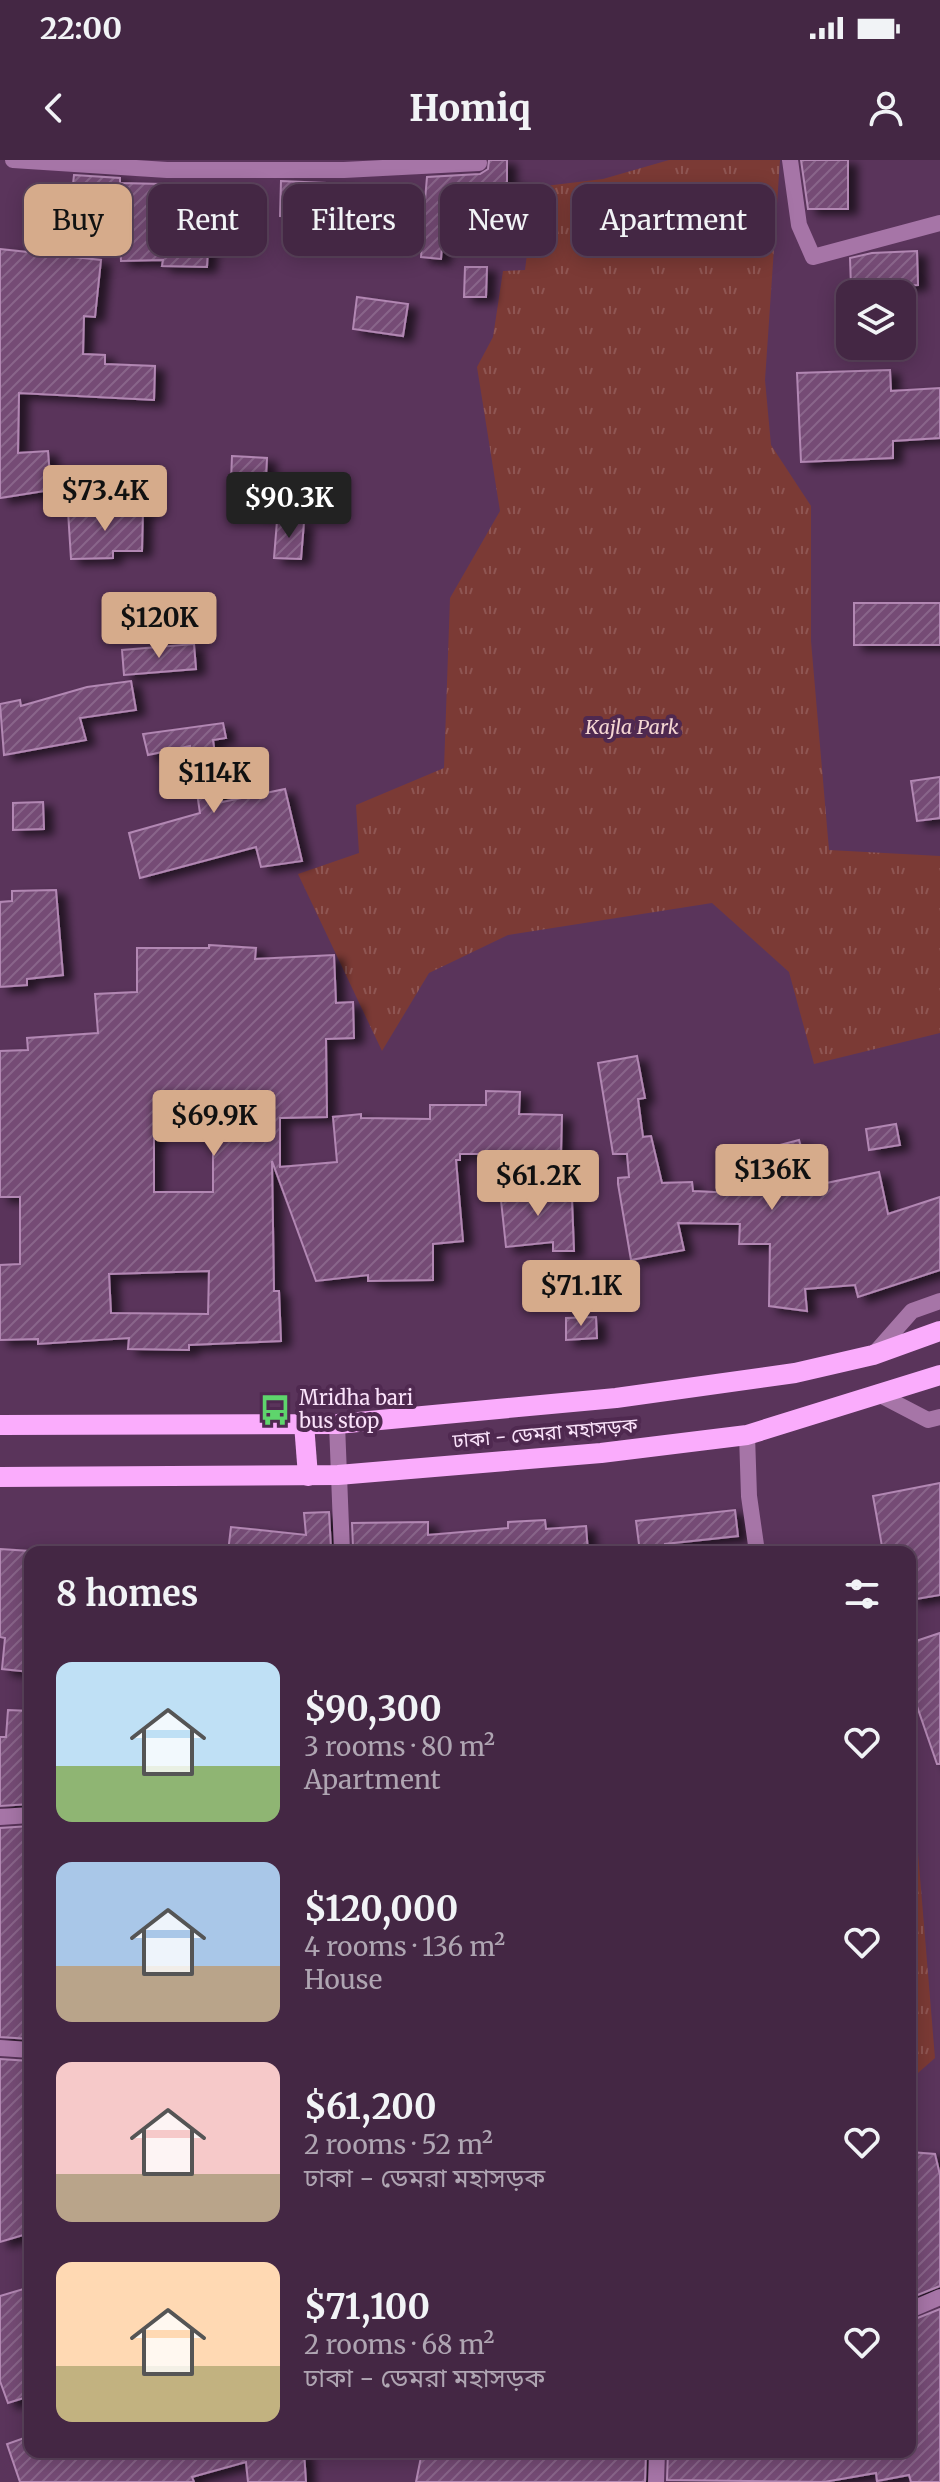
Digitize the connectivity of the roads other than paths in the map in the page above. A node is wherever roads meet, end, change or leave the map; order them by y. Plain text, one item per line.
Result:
1 (13, 160) edge
2 (790, 160) edge
3 (479, 163) dead end
4 (940, 223) edge
5 (940, 1301) edge
6 (940, 1331) edge
7 (873, 1355) junction
8 (940, 1375) edge
9 (882, 1396) junction
10 (940, 1417) edge
11 (304, 1424) junction
12 (337, 1424) junction
13 (0, 1425) edge
14 (747, 1435) junction
15 (338, 1475) junction
16 (308, 1476) junction
17 (0, 1477) edge
18 (342, 1546) edge
19 (756, 1546) edge
20 (24, 1815) edge
21 (0, 1817) edge
22 (0, 2048) edge
23 (24, 2050) edge
24 (940, 2297) edge
25 (916, 2307) edge
26 (657, 2458) edge
27 (656, 2482) edge

1 - 3 street
2 - 4 street
5 - 7 street
6 - 7 main road, ঢাকা - ডেমরা মহাসড়ক
7 - 12 main road, ঢাকা - ডেমরা মহাসড়ক
8 - 9 main road, ঢাকা - ডেমরা মহাসড়ক
9 - 10 street
9 - 14 main road, ঢাকা - ডেমরা মহাসড়ক
11 - 12 main road, ঢাকা - ডেমরা মহাসড়ক
11 - 13 main road, ঢাকা - ডেমরা মহাসড়ক
11 - 16 main road
12 - 15 street
14 - 15 main road, ঢাকা - ডেমরা মহাসড়ক
14 - 19 street
15 - 16 main road, ঢাকা - ডেমরা মহাসড়ক
15 - 18 street
16 - 17 main road, ঢাকা - ডেমরা মহাসড়ক
20 - 21 street
22 - 23 street
24 - 25 street
26 - 27 street

